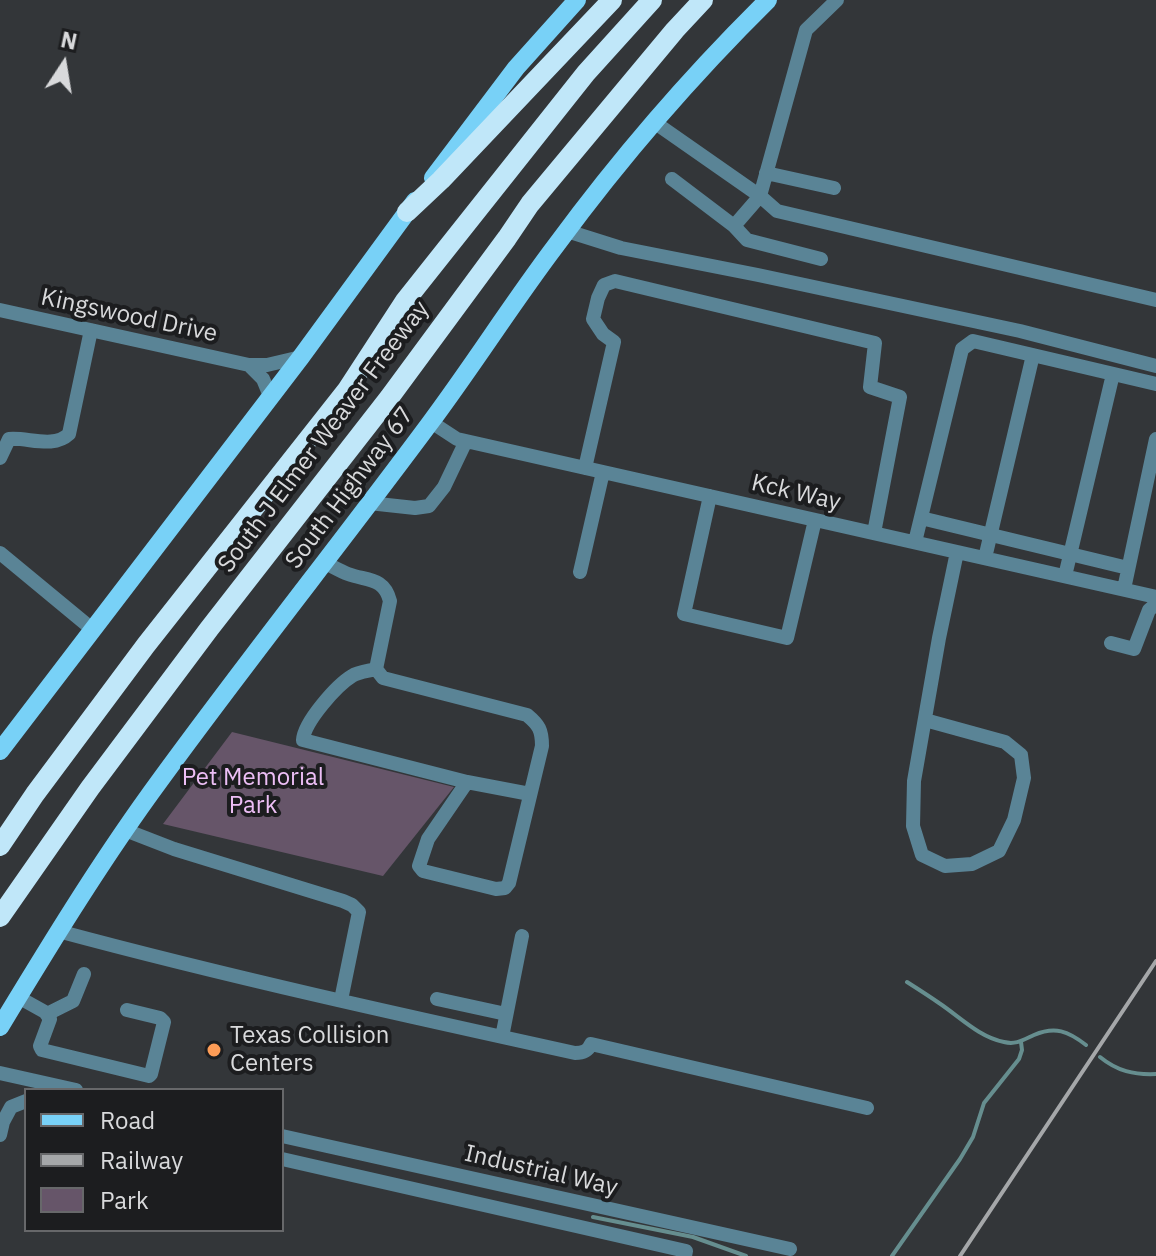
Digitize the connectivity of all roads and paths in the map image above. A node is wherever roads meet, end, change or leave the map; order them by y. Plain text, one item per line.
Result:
1 (577, 0) edge
2 (612, 0) edge
3 (652, 0) edge
4 (703, 0) edge
5 (768, 0) edge
6 (837, 0) edge
7 (654, 122) junction
8 (766, 173) junction
9 (672, 179) dead end
10 (834, 188) dead end
11 (760, 196) junction
12 (407, 212) junction
13 (734, 226) junction
14 (567, 231) junction
15 (821, 259) dead end
16 (1156, 300) edge
17 (0, 310) edge
18 (91, 330) junction
19 (1033, 355) junction
20 (301, 357) junction
21 (249, 365) junction
22 (1156, 366) edge
23 (1113, 374) junction
24 (1156, 384) edge
25 (270, 396) junction
26 (431, 422) junction
27 (1156, 439) edge
28 (466, 441) junction
29 (0, 458) edge
30 (585, 468) junction
31 (603, 472) junction
32 (710, 496) junction
33 (369, 503) junction
34 (921, 518) junction
35 (815, 520) junction
36 (874, 533) junction
37 (990, 536) junction
38 (915, 542) junction
39 (957, 552) junction
40 (0, 553) edge
41 (1070, 554) junction
42 (985, 558) junction
43 (323, 562) junction
44 (1128, 568) junction
45 (580, 572) dead end
46 (1065, 576) junction
47 (1124, 589) junction
48 (1156, 597) edge
49 (1156, 604) edge
50 (92, 629) junction
51 (1111, 643) dead end
52 (376, 669) junction
53 (925, 720) junction
54 (0, 751) edge
55 (467, 782) junction
56 (530, 794) junction
57 (125, 830) junction
58 (0, 846) edge
59 (0, 917) edge
60 (58, 931) junction
61 (522, 936) dead end
62 (84, 974) dead end
63 (18, 997) junction
64 (437, 999) dead end
65 (341, 1000) junction
66 (127, 1010) dead end
67 (47, 1014) junction
68 (506, 1014) junction
69 (0, 1027) edge
70 (502, 1037) junction
71 (0, 1073) edge
72 (67, 1088) edge
73 (24, 1102) edge
74 (867, 1108) dead end
75 (0, 1135) edge
76 (284, 1136) edge
77 (284, 1159) edge
78 (790, 1249) dead end
79 (685, 1256) edge

1 - 12 main road
2 - 12 highway
3 - 58 highway, South J Elmer Weaver Freeway
4 - 59 highway, South J Elmer Weaver Freeway
5 - 7 main road, South Highway 67
6 - 8 street
7 - 11 street
7 - 14 main road, South Highway 67
8 - 10 street
8 - 11 street
9 - 13 street
11 - 13 street
11 - 16 street
12 - 20 main road
13 - 15 street
14 - 22 street
14 - 26 main road, South Highway 67
17 - 18 street, Kingswood Drive
18 - 21 street, Kingswood Drive
18 - 29 street
19 - 23 street
19 - 34 street
19 - 37 street
20 - 21 street, Kingswood Drive
20 - 25 main road
21 - 25 street
23 - 24 street
23 - 41 street
25 - 50 main road
26 - 28 street, Kck Way
26 - 33 main road, South Highway 67
27 - 44 street
28 - 30 street, Kck Way
28 - 33 street
30 - 31 street, Kck Way
30 - 36 street
31 - 32 street, Kck Way
31 - 45 street
32 - 35 street, Kck Way
32 - 35 street
33 - 43 main road, South Highway 67
34 - 37 street
34 - 38 street
35 - 36 street, Kck Way
36 - 38 street, Kck Way
37 - 41 street
37 - 42 street
38 - 39 street, Kck Way
39 - 42 street, Kck Way
39 - 53 street
40 - 50 street
41 - 44 street
41 - 46 street
42 - 46 street, Kck Way
43 - 52 street
43 - 57 main road, South Highway 67
44 - 47 street
46 - 47 street, Kck Way
47 - 48 street, Kck Way
49 - 51 street
50 - 54 main road
52 - 55 street
52 - 56 street
53 - 53 street
55 - 56 street
55 - 56 street
57 - 60 main road, South Highway 67
57 - 65 street
60 - 63 main road, South Highway 67
60 - 65 street
61 - 68 street
62 - 67 street
63 - 67 street
63 - 69 main road, South Highway 67
64 - 68 street
65 - 70 street
66 - 67 street
68 - 70 street
70 - 74 street
71 - 72 street
73 - 75 street
76 - 78 street, Industrial Way
77 - 79 street

